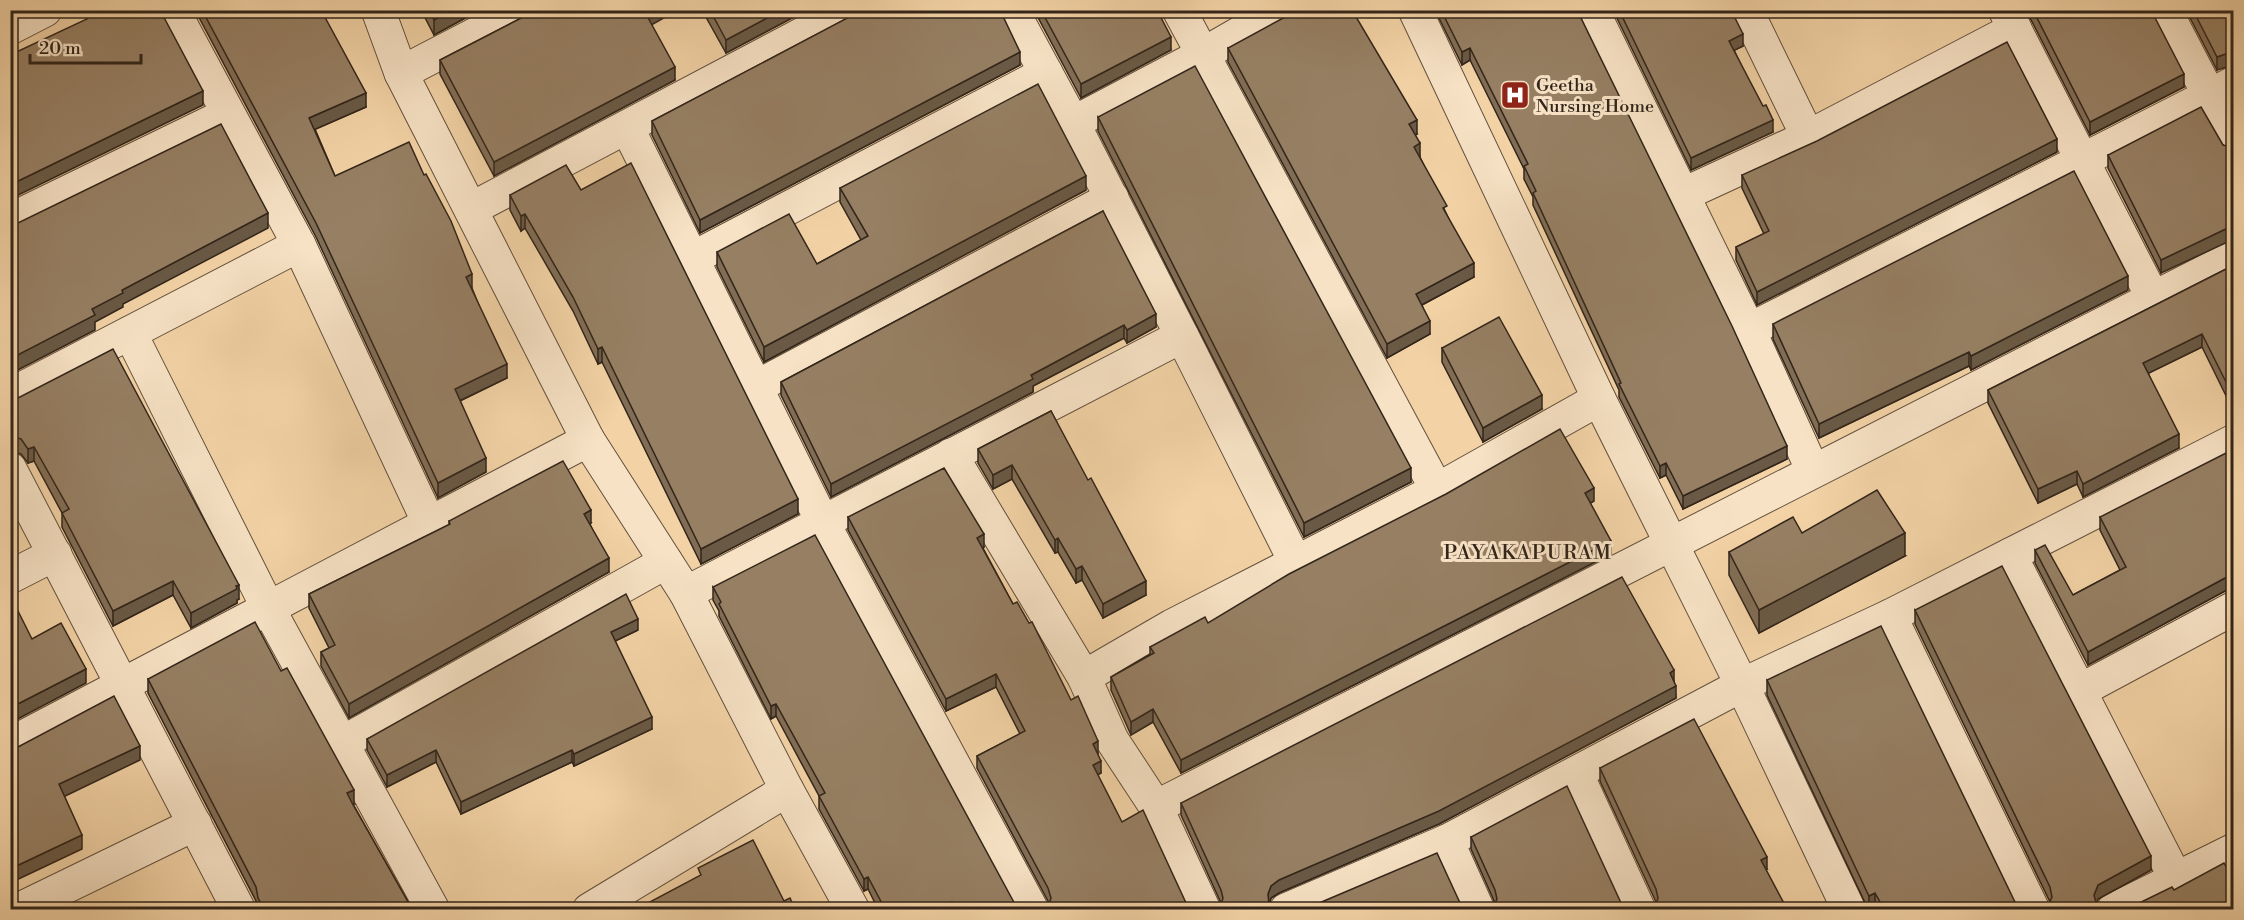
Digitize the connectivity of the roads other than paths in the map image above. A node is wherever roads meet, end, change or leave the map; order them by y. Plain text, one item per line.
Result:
1 (45, 10) edge
2 (173, 10) edge
3 (378, 10) edge
4 (522, 10) edge
5 (848, 10) edge
6 (1012, 10) edge
7 (1179, 10) edge
8 (1280, 10) edge
9 (1415, 10) edge
10 (1592, 10) edge
11 (1746, 10) edge
12 (2165, 10) edge
13 (2010, 20) edge
14 (10, 28) edge
15 (1202, 55) junction
16 (401, 73) junction
17 (1046, 73) junction
18 (2221, 90) edge
19 (228, 114) junction
20 (1073, 123) junction
21 (627, 127) junction
22 (1808, 137) junction
23 (2234, 143) edge
24 (2083, 160) junction
25 (1682, 195) junction
26 (1112, 198) junction
27 (471, 209) junction
28 (10, 220) edge
29 (299, 245) junction
30 (2234, 257) edge
31 (693, 258) junction
32 (2153, 298) junction
33 (1749, 330) junction
34 (130, 333) junction
35 (1182, 336) junction
36 (756, 387) junction
37 (10, 395) edge
38 (1599, 399) junction
39 (588, 440) junction
40 (2234, 441) edge
41 (951, 455) junction
42 (10, 469) edge
43 (1813, 471) junction
44 (1437, 490) junction
45 (822, 521) junction
46 (429, 523) junction
47 (1669, 543) junction
48 (55, 554) junction
49 (2010, 555) junction
50 (666, 562) junction
51 (1296, 563) junction
52 (10, 577) edge
53 (686, 592) junction
54 (268, 608) junction
55 (2234, 609) edge
56 (1890, 616) junction
57 (1084, 677) junction
58 (123, 684) junction
59 (1742, 685) junction
60 (2081, 690) junction
61 (342, 743) junction
62 (10, 744) edge
63 (1577, 775) junction
64 (787, 790) junction
65 (1156, 807) junction
66 (195, 824) junction
67 (1447, 841) junction
68 (2234, 850) edge
69 (2175, 879) junction
70 (18, 909) edge
71 (239, 909) edge
72 (433, 909) edge
73 (589, 909) edge
74 (854, 909) edge
75 (1032, 909) edge
76 (1204, 909) edge
77 (1286, 909) edge
78 (1478, 909) edge
79 (1639, 909) edge
80 (1849, 909) edge
81 (2033, 909) edge
82 (2113, 909) edge

1 - 14 street
2 - 19 street
3 - 16 street
4 - 16 street
5 - 21 street
6 - 17 street
7 - 15 street
8 - 15 street
9 - 38 street
10 - 25 street
11 - 22 street
12 - 18 street
13 - 22 street
13 - 24 street
15 - 20 street
15 - 44 street
16 - 27 street
17 - 20 street
17 - 31 street
18 - 23 street
18 - 24 street
19 - 28 street
19 - 29 street
20 - 26 street
21 - 27 street
21 - 31 street
22 - 25 street
24 - 32 street
24 - 33 street
25 - 33 street
26 - 35 street
26 - 36 street
27 - 39 street
29 - 34 street
29 - 46 street
30 - 32 street
31 - 36 street
32 - 43 street
33 - 43 street
34 - 37 street
34 - 54 street
35 - 41 street
35 - 51 street
36 - 45 street
38 - 44 street
38 - 47 street
39 - 46 street
39 - 50 street
40 - 49 street
41 - 45 street
41 - 57 street
42 - 48 street
43 - 47 street
44 - 51 street
45 - 53 street
45 - 75 street
46 - 54 street
47 - 59 street
47 - 65 street
48 - 52 street
48 - 58 street
49 - 56 street
49 - 60 street
50 - 53 street
50 - 61 street
51 - 57 street
53 - 64 street
54 - 58 street
54 - 61 street
55 - 60 street
56 - 59 street
56 - 81 street
57 - 65 street
58 - 62 street
58 - 66 street
59 - 63 street
59 - 80 street
60 - 69 street
61 - 72 street
63 - 67 street
63 - 79 street
64 - 73 street
64 - 74 street
65 - 76 street
66 - 70 street
66 - 71 street
67 - 77 street
67 - 78 street
68 - 69 street
69 - 82 street

